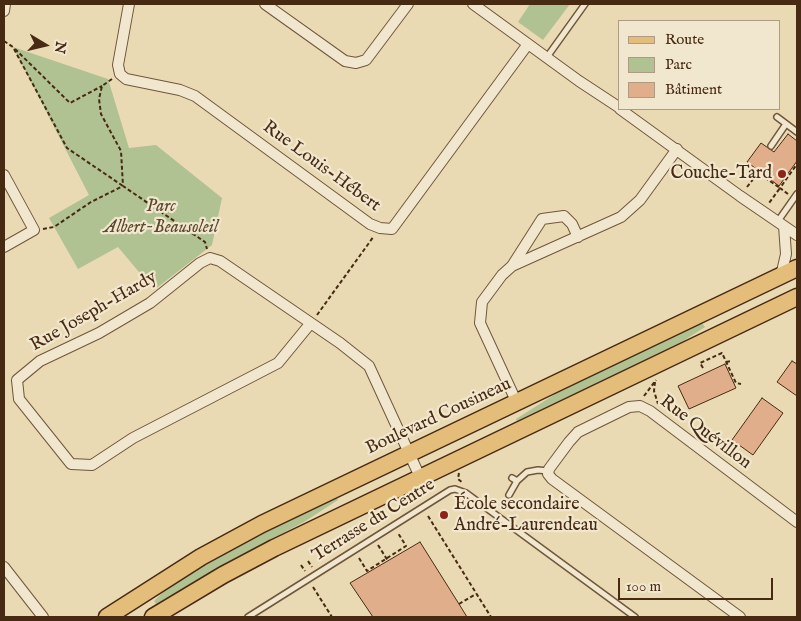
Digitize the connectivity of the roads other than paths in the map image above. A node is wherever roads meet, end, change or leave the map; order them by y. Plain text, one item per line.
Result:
1 (5, 4) edge
2 (129, 4) edge
3 (265, 4) edge
4 (408, 4) edge
5 (474, 4) edge
6 (585, 4) edge
7 (4, 12) edge
8 (528, 44) junction
9 (546, 58) junction
10 (618, 108) edge
11 (621, 110) edge
12 (776, 117) dead end
13 (786, 124) junction
14 (797, 132) edge
15 (771, 146) dead end
16 (677, 149) junction
17 (4, 175) edge
18 (797, 194) edge
19 (781, 224) junction
20 (797, 235) edge
21 (578, 237) junction
22 (4, 247) edge
23 (512, 266) junction
24 (797, 268) edge
25 (781, 276) junction
26 (797, 297) edge
27 (310, 324) junction
28 (517, 403) junction
29 (409, 454) junction
30 (548, 472) junction
31 (420, 477) junction
32 (512, 478) dead end
33 (517, 482) junction
34 (509, 494) dead end
35 (797, 522) edge
36 (4, 567) edge
37 (43, 617) edge
38 (107, 617) edge
39 (153, 617) edge
40 (248, 617) edge
41 (635, 617) edge
42 (740, 617) edge

1 - 7 street
2 - 8 street, Rue Louis-Hébert
3 - 4 street
5 - 8 street
6 - 9 lane
8 - 9 street
9 - 10 street
11 - 16 street
12 - 13 lane
13 - 14 lane
13 - 15 lane
16 - 19 street
16 - 21 street
17 - 22 street
18 - 19 lane
19 - 20 street
19 - 25 street
21 - 23 street
21 - 23 street
23 - 28 street
24 - 25 main road, Boulevard Cousineau
25 - 28 main road, Boulevard Cousineau
26 - 31 main road
27 - 27 street, Rue Joseph-Hardy
27 - 29 street
28 - 29 main road, Boulevard Cousineau
29 - 31 street
29 - 38 main road, Boulevard Cousineau
30 - 33 lane
30 - 35 street, Rue Quévillon
30 - 42 street
31 - 39 main road
32 - 33 lane
33 - 34 lane
36 - 37 street
40 - 41 lane, Terrasse du Centre

